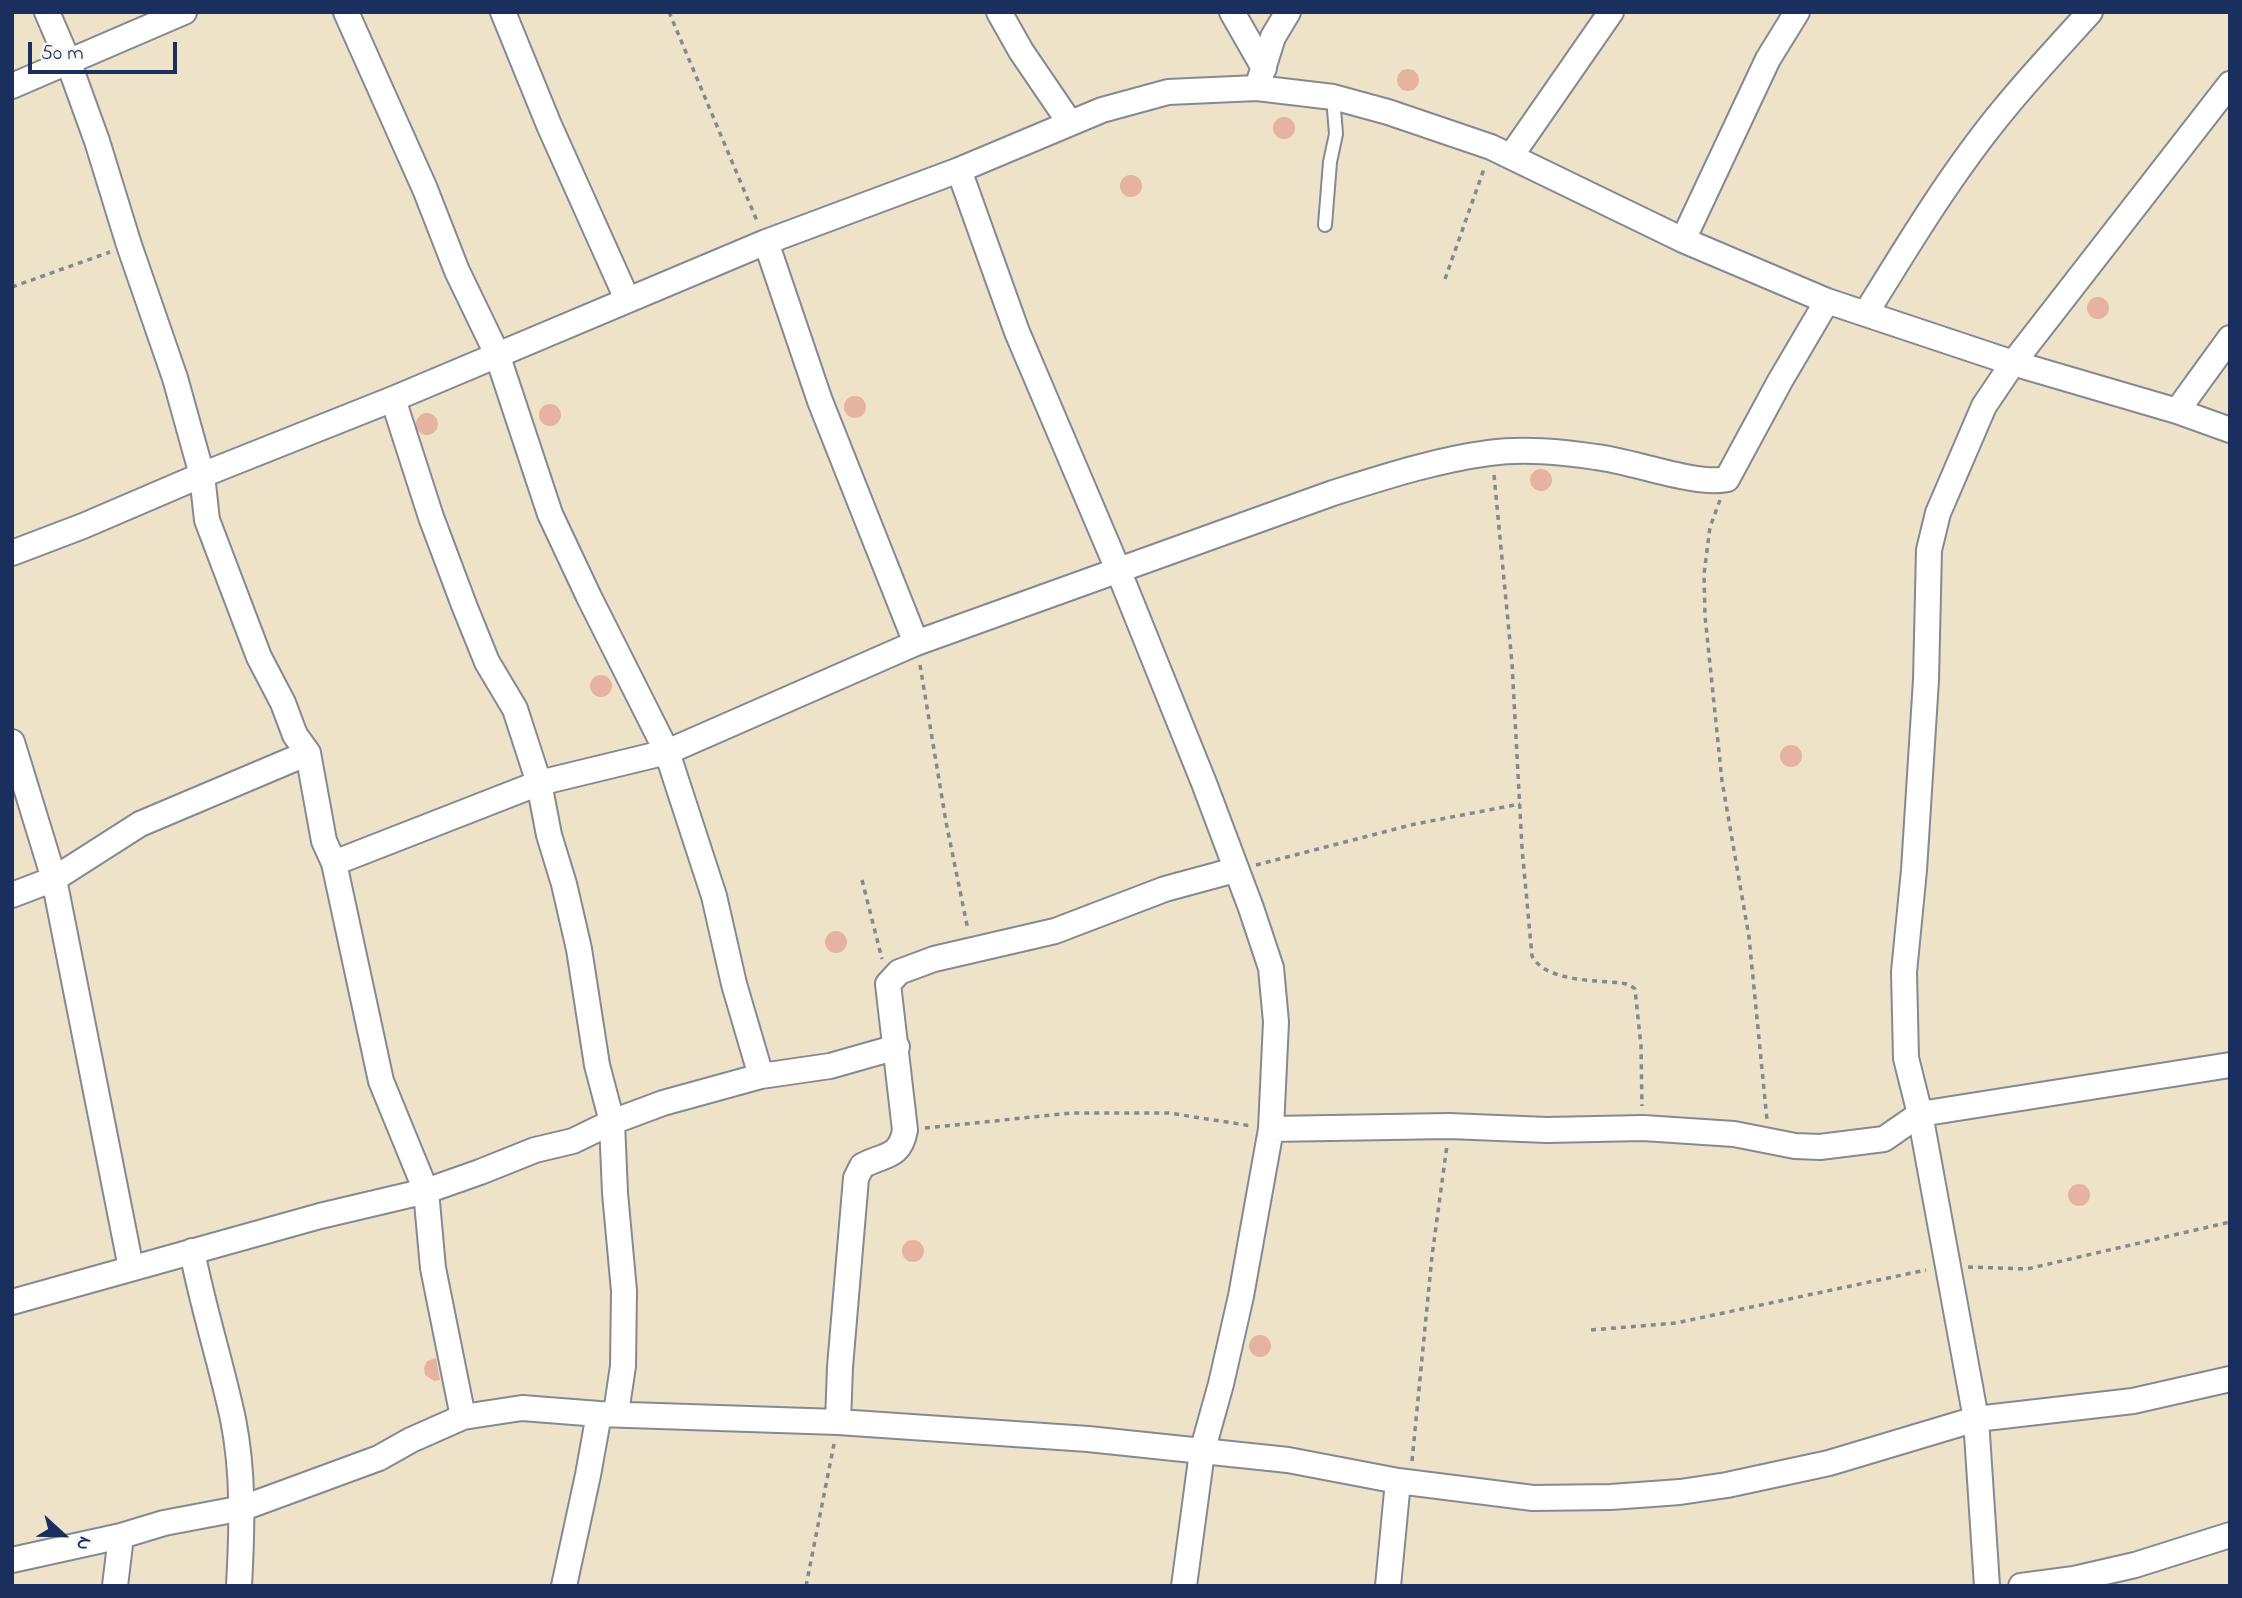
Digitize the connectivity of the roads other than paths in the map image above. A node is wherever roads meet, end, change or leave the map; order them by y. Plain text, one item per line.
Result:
1 (47, 12) edge
2 (184, 12) edge
3 (346, 12) edge
4 (503, 12) edge
5 (999, 12) edge
6 (1232, 12) edge
7 (1288, 12) edge
8 (1611, 12) edge
9 (1797, 12) edge
10 (2090, 12) edge
11 (68, 61) junction
12 (1261, 78) junction
13 (2230, 84) edge
14 (12, 86) edge
15 (1333, 97) junction
16 (1070, 123) junction
17 (1501, 152) junction
18 (959, 170) junction
19 (1325, 225) dead end
20 (1683, 240) junction
21 (766, 242) junction
22 (627, 299) junction
23 (1827, 301) junction
24 (1866, 313) junction
25 (2230, 338) edge
26 (497, 354) junction
27 (2013, 363) junction
28 (393, 399) junction
29 (2177, 411) junction
30 (2230, 430) edge
31 (202, 474) junction
32 (12, 553) edge
33 (1119, 572) junction
34 (916, 643) junction
35 (12, 742) edge
36 (667, 752) junction
37 (308, 753) junction
38 (539, 783) junction
39 (334, 863) junction
40 (1235, 870) junction
41 (54, 879) junction
42 (12, 895) edge
43 (897, 1047) junction
44 (2230, 1065) edge
45 (761, 1076) junction
46 (1920, 1114) junction
47 (612, 1122) junction
48 (1271, 1129) junction
49 (426, 1191) junction
50 (192, 1251) junction
51 (131, 1268) junction
52 (12, 1302) edge
53 (2230, 1379) edge
54 (608, 1413) junction
55 (463, 1417) junction
56 (1976, 1419) junction
57 (838, 1422) junction
58 (1202, 1452) junction
59 (1404, 1482) junction
60 (243, 1508) junction
61 (2230, 1535) edge
62 (121, 1536) junction
63 (12, 1559) edge
64 (115, 1586) edge
65 (239, 1586) edge
66 (564, 1586) edge
67 (1184, 1586) edge
68 (1388, 1586) edge
69 (1987, 1586) edge
70 (2021, 1586) edge

1 - 11 street
2 - 11 street
3 - 26 street
4 - 22 street
5 - 16 street
6 - 12 street
7 - 12 street
8 - 17 street
9 - 20 street
10 - 24 street
11 - 14 street
11 - 31 street
12 - 15 street
12 - 16 street
13 - 27 street
15 - 17 street
15 - 19 lane
16 - 18 street
17 - 20 street
18 - 21 street
18 - 33 street
20 - 23 street
21 - 22 street
21 - 34 street
22 - 26 street
23 - 24 street
23 - 33 street
24 - 27 street
25 - 29 street
26 - 28 street
26 - 36 street
27 - 29 street
27 - 46 street
28 - 31 street
28 - 38 street
29 - 30 street
31 - 32 street
31 - 37 street
33 - 34 street
33 - 40 street
34 - 36 street
35 - 41 street
36 - 38 street
36 - 45 street
37 - 39 street
37 - 41 street
38 - 39 street
38 - 47 street
39 - 49 street
40 - 43 street
40 - 48 street
41 - 42 street
41 - 51 street
43 - 45 street
43 - 57 street
44 - 46 street
45 - 47 street
46 - 48 street
46 - 56 street
47 - 49 street
47 - 54 street
48 - 58 street
49 - 50 street
49 - 55 street
50 - 51 street
50 - 60 street
51 - 52 street
53 - 56 street
54 - 55 street
54 - 57 street
54 - 66 street
55 - 60 street
56 - 59 street
56 - 69 street
57 - 58 street
58 - 59 street
58 - 67 street
59 - 68 street
60 - 62 street
60 - 65 street
61 - 70 street
62 - 63 street
62 - 64 street

